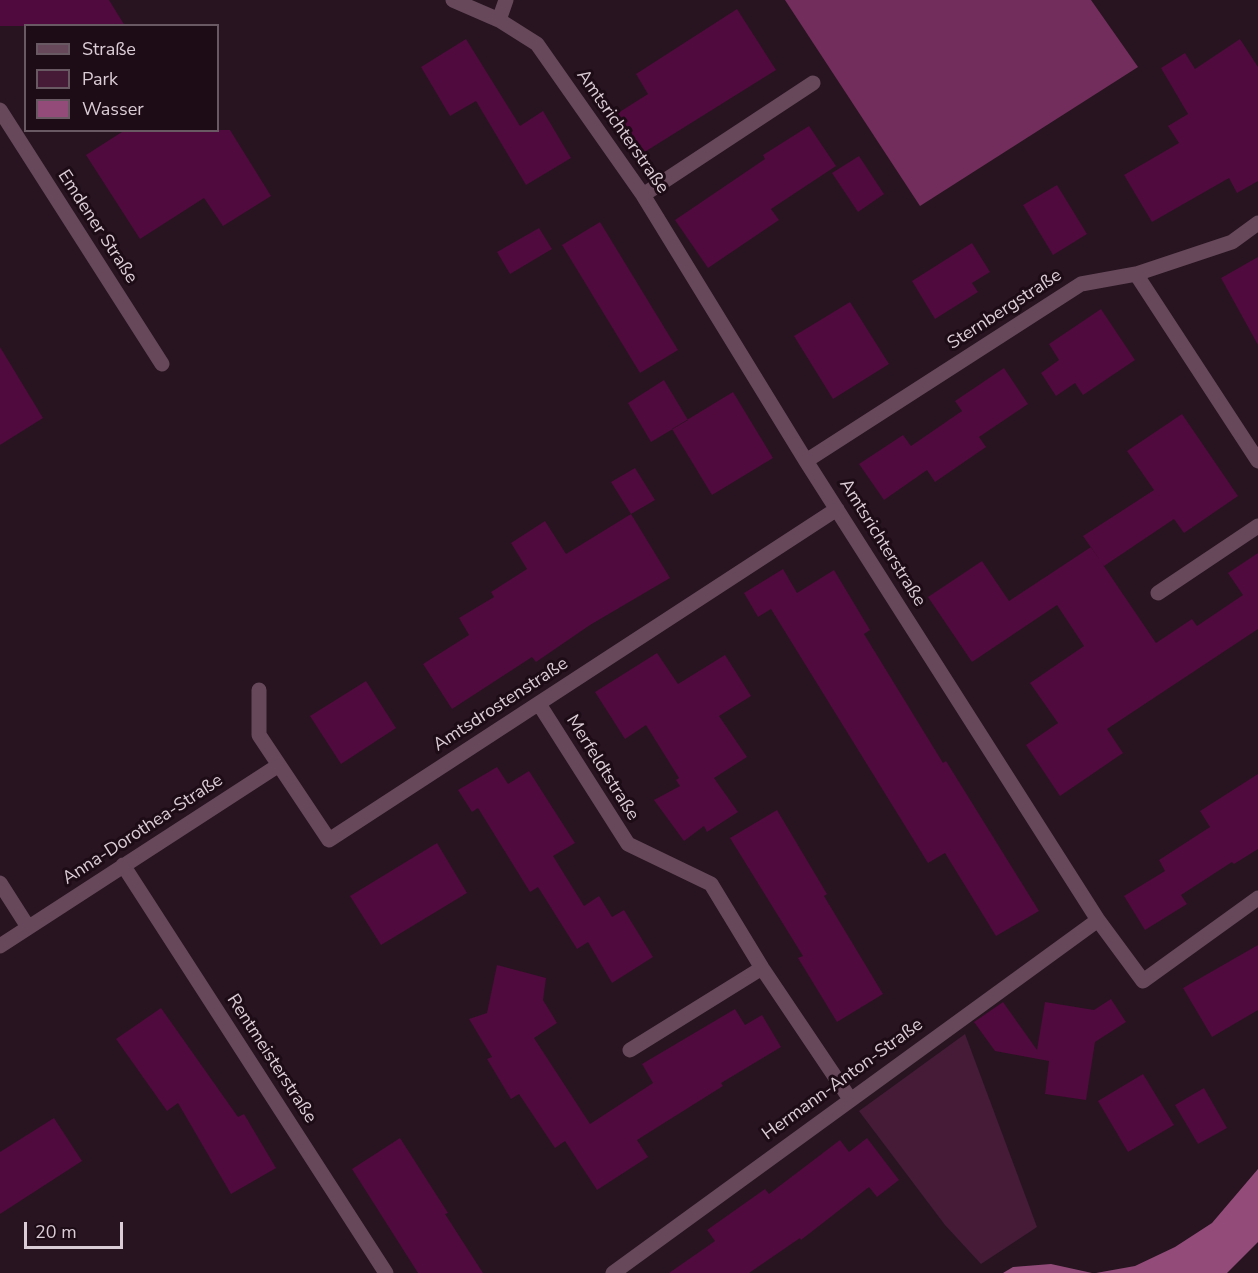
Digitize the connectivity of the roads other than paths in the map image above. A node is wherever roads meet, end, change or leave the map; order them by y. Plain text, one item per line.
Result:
1 (453, 0) edge
2 (507, 0) edge
3 (499, 20) junction
4 (813, 82) dead end
5 (0, 110) edge
6 (643, 195) junction
7 (1258, 223) edge
8 (1136, 274) junction
9 (162, 364) dead end
10 (1258, 460) edge
11 (806, 461) junction
12 (837, 509) junction
13 (1258, 526) edge
14 (1158, 592) dead end
15 (259, 690) dead end
16 (539, 704) junction
17 (279, 765) junction
18 (123, 865) junction
19 (0, 883) edge
20 (1258, 898) edge
21 (1098, 920) junction
22 (28, 927) junction
23 (0, 945) edge
24 (762, 968) junction
25 (630, 1050) dead end
26 (850, 1099) junction
27 (386, 1273) edge
28 (613, 1273) edge

1 - 3 street, Amtsrichterstraße
2 - 3 street
3 - 6 street, Amtsrichterstraße
4 - 6 street
5 - 9 street, Emdener Straße
6 - 11 street, Amtsrichterstraße
7 - 8 street, Sternbergstraße
8 - 10 street
8 - 11 street, Sternbergstraße
11 - 12 street, Amtsrichterstraße
12 - 16 street, Amtsdrostenstraße
12 - 21 street, Amtsrichterstraße
13 - 14 street
15 - 17 street, Amtsdrostenstraße
16 - 17 street, Amtsdrostenstraße
16 - 24 street, Merfeldtstraße
17 - 18 street, Anna-Dorothea-Straße
18 - 22 street, Anna-Dorothea-Straße
18 - 27 street, Rentmeisterstraße
19 - 22 street
20 - 21 street, Amtsrichterstraße
21 - 26 street, Hermann-Anton-Straße
22 - 23 street, Anna-Dorothea-Straße
24 - 25 street
24 - 26 street, Merfeldtstraße
26 - 28 street, Hermann-Anton-Straße

